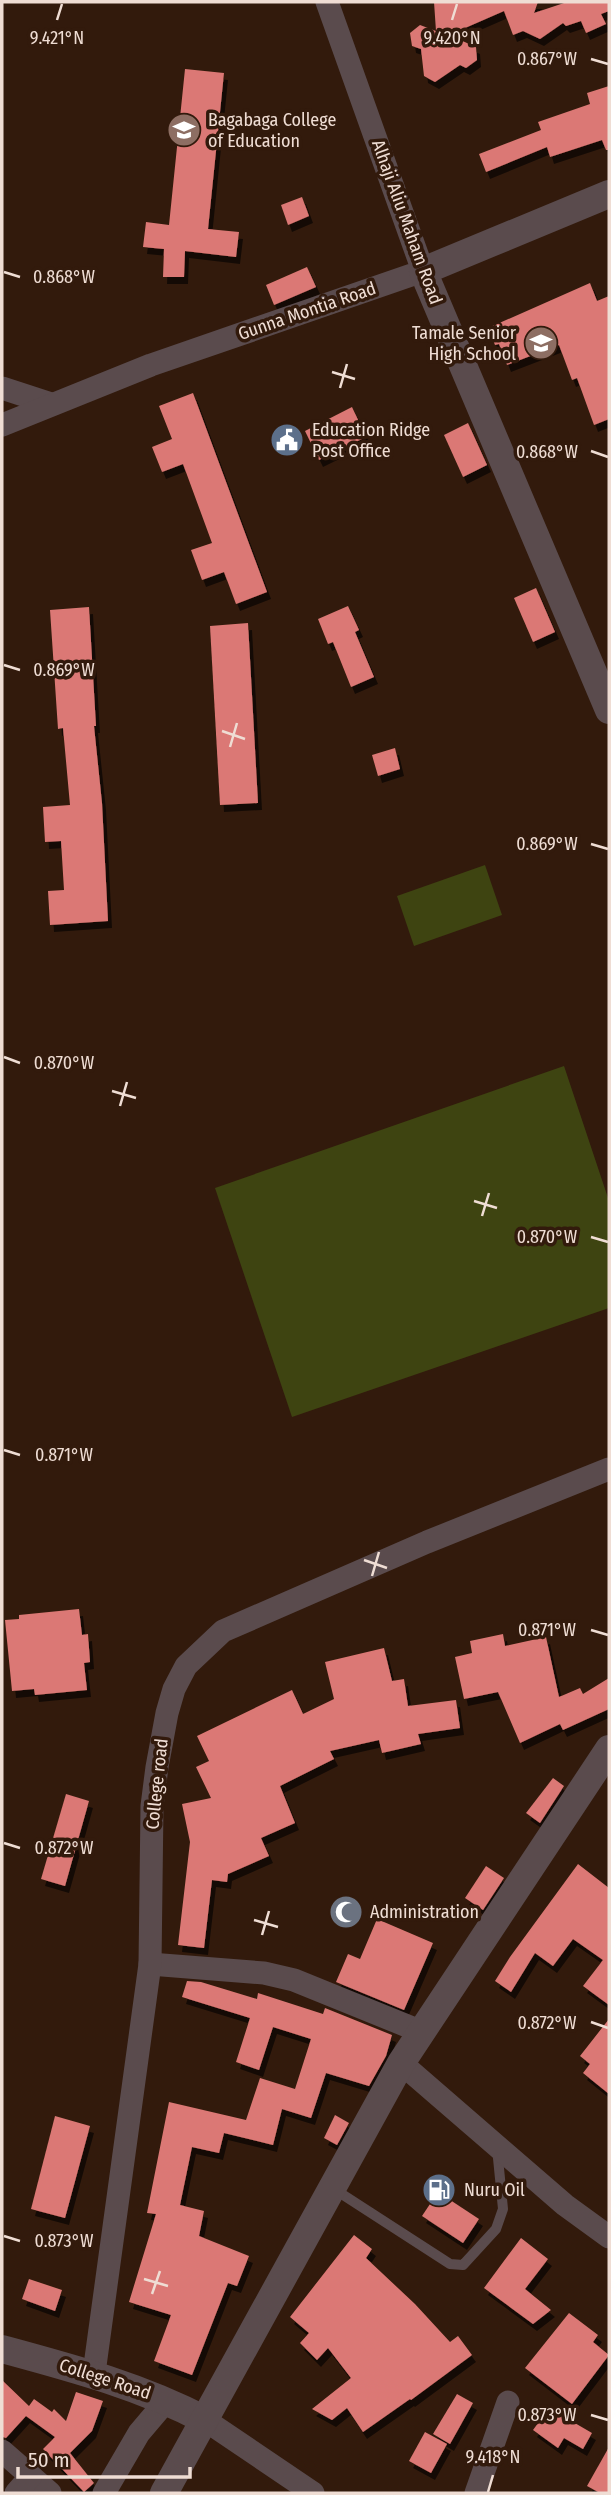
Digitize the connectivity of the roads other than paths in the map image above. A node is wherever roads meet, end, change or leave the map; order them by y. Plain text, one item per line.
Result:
1 (327, 2) edge
2 (609, 194) edge
3 (423, 271) junction
4 (2, 388) edge
5 (51, 404) junction
6 (2, 425) edge
7 (609, 710) edge
8 (609, 1469) edge
9 (609, 1749) edge
10 (150, 1964) junction
11 (422, 2032) junction
12 (401, 2063) junction
13 (496, 2146) junction
14 (332, 2188) junction
15 (609, 2237) edge
16 (2, 2349) edge
17 (94, 2373) junction
18 (167, 2400) junction
19 (508, 2402) dead end
20 (205, 2420) junction
21 (2, 2451) edge
22 (32, 2476) junction
23 (16, 2493) edge
24 (50, 2493) edge
25 (104, 2493) edge
26 (164, 2493) edge
27 (313, 2493) edge
28 (476, 2493) edge

1 - 3 street, Alhaji Aliu Maham Road
2 - 3 street, Gunna Montia Road
3 - 5 street, Gunna Montia Road
3 - 7 street, Alhaji Aliu Maham Road
4 - 5 street
5 - 6 street, Gunna Montia Road
8 - 10 street, College road
9 - 11 street
10 - 11 street
10 - 17 street, College road
11 - 12 street
12 - 13 street
12 - 14 street
13 - 14 lane
13 - 15 street
14 - 20 street
16 - 17 street, College Road
17 - 18 street, College Road
18 - 20 street, College Road
18 - 25 street
19 - 28 street
20 - 26 street
20 - 27 street
21 - 22 street
22 - 23 street
22 - 24 street

